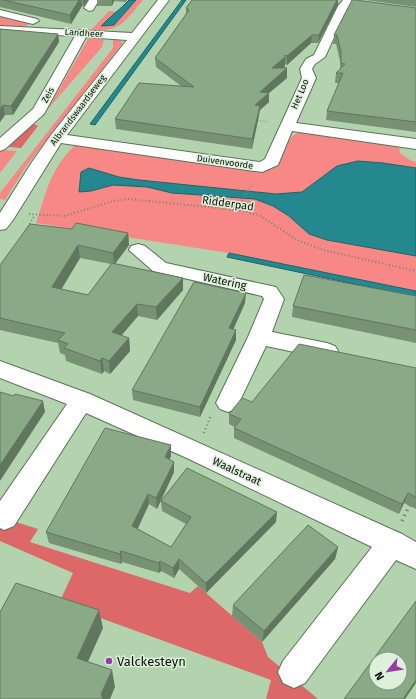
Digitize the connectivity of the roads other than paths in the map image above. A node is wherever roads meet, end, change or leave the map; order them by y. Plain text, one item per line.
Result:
1 (164, 0) edge
2 (334, 0) edge
3 (347, 2) junction
4 (361, 5) edge
5 (0, 12) edge
6 (0, 29) edge
7 (32, 30) junction
8 (82, 33) junction
9 (135, 37) junction
10 (287, 126) junction
11 (56, 138) junction
12 (416, 144) edge
13 (0, 146) edge
14 (3, 217) edge
15 (138, 250) dead end
16 (259, 337) junction
17 (349, 356) edge
18 (0, 369) edge
19 (82, 400) junction
20 (228, 403) road end
21 (4, 518) dead end
22 (404, 550) edge
23 (294, 672) dead end

1 - 9 street, Albrandswaardseweg
2 - 3 street
3 - 4 street
3 - 10 street, Het Loo
5 - 7 street
6 - 7 street, Landheer
7 - 8 street, Landheer
8 - 9 street, Landheer
8 - 13 street, Zeis
9 - 11 street, Albrandswaardseweg
10 - 11 street, Duivenvoorde
10 - 12 street
11 - 14 street, Albrandswaardseweg
15 - 16 street, Watering
16 - 17 street
16 - 20 street, Watering
18 - 19 street, Waalstraat
19 - 21 street
19 - 22 street, Waalstraat
22 - 23 street

